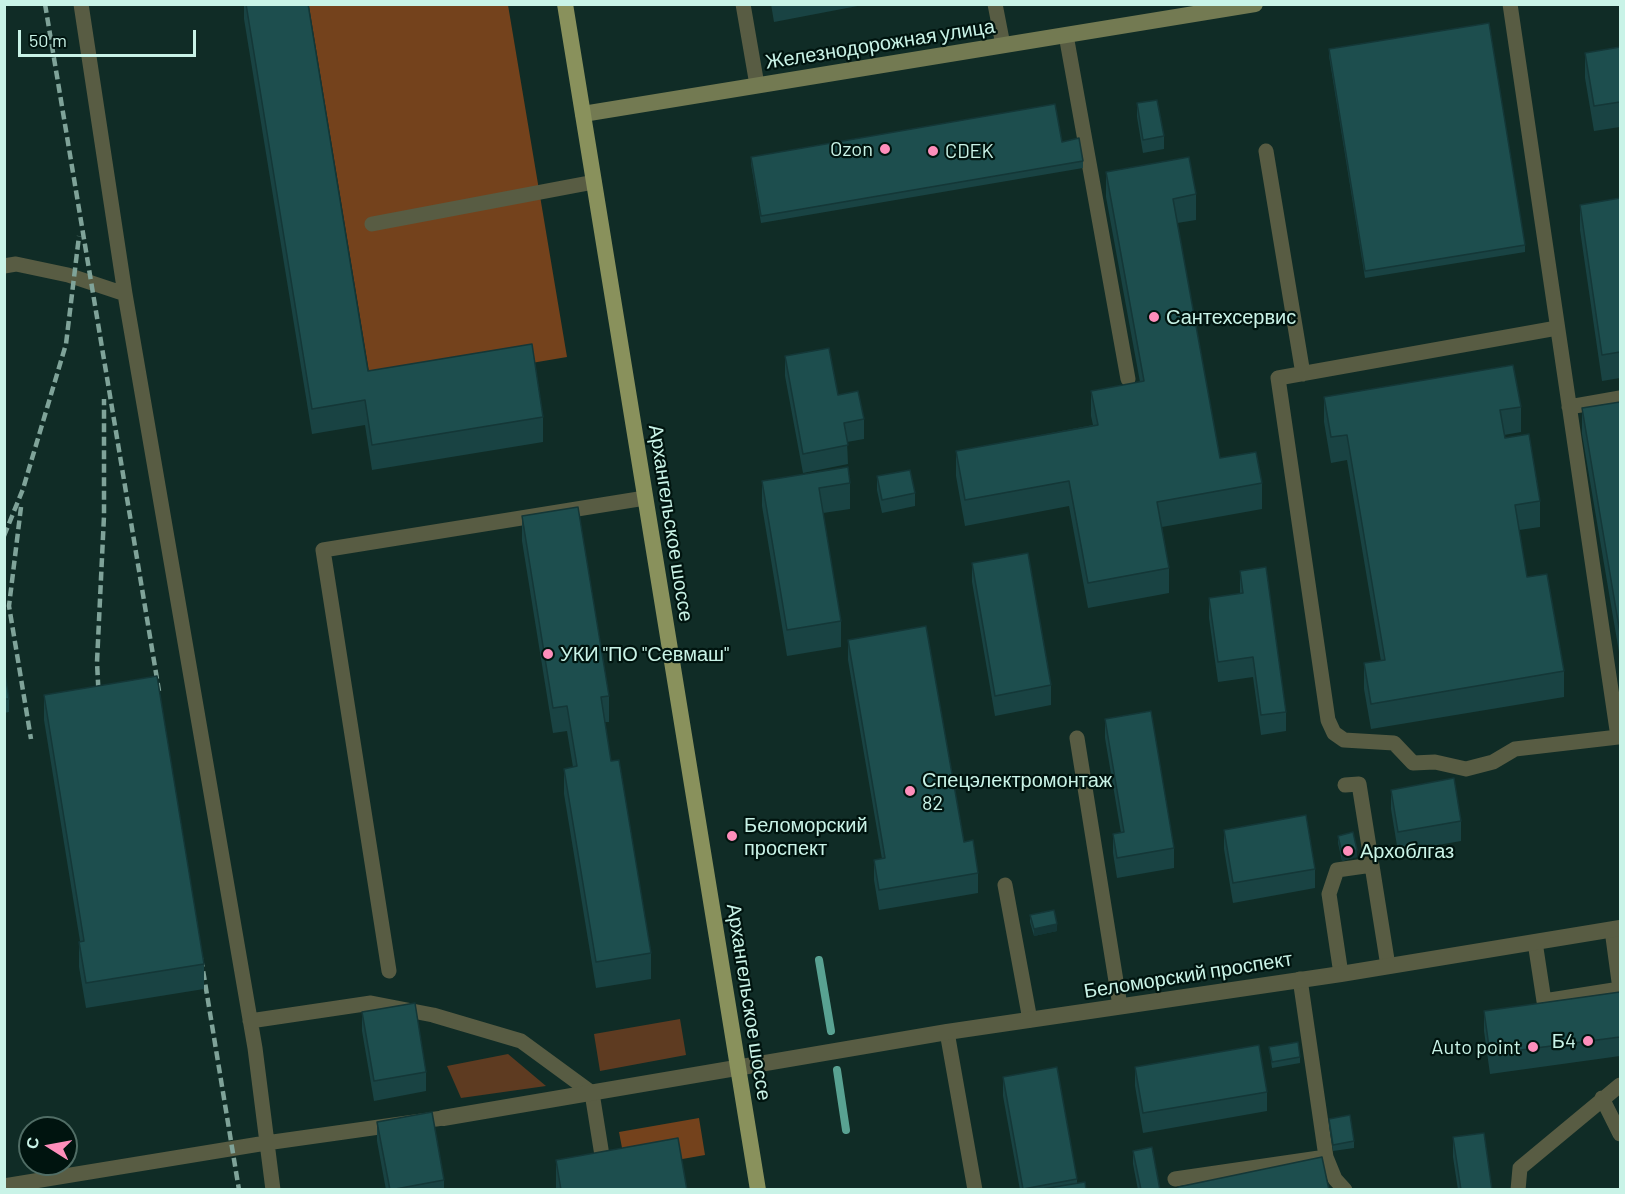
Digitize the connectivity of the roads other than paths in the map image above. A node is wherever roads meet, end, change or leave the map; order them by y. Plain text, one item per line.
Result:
1 (81, 4) edge
2 (565, 4) edge
3 (743, 4) edge
4 (995, 4) edge
5 (1255, 4) edge
6 (1510, 4) edge
7 (1066, 35) junction
8 (1003, 45) junction
9 (757, 85) junction
10 (582, 114) junction
11 (1266, 152) dead end
12 (594, 182) junction
13 (372, 224) dead end
14 (4, 266) edge
15 (125, 294) junction
16 (1557, 328) junction
17 (1303, 374) junction
18 (1128, 379) dead end
19 (1620, 398) edge
20 (1569, 407) junction
21 (645, 498) junction
22 (1619, 737) edge
23 (1077, 738) dead end
24 (1345, 785) dead end
25 (1372, 865) junction
26 (1005, 885) dead end
27 (1616, 929) edge
28 (1535, 942) junction
29 (1388, 966) junction
30 (389, 971) dead end
31 (1341, 974) junction
32 (1300, 979) junction
33 (1120, 1006) junction
34 (1030, 1020) junction
35 (250, 1021) junction
36 (947, 1032) junction
37 (739, 1067) junction
38 (1620, 1085) edge
39 (592, 1093) junction
40 (1602, 1098) junction
41 (443, 1118) joint
42 (1620, 1134) edge
43 (266, 1143) junction
44 (1326, 1157) junction
45 (604, 1168) edge
46 (1175, 1179) dead end
47 (4, 1186) edge
48 (273, 1190) edge
49 (758, 1190) edge
50 (975, 1190) edge
51 (1345, 1190) edge
52 (1518, 1190) edge

1 - 15 lane
2 - 10 main road, Архангельское шоссе
3 - 9 lane
4 - 8 lane
5 - 7 main road, Железнодорожная улица
6 - 16 lane
7 - 8 main road, Железнодорожная улица
7 - 18 lane
8 - 9 main road, Железнодорожная улица
9 - 10 main road, Железнодорожная улица
10 - 12 main road, Архангельское шоссе
11 - 17 lane
12 - 13 lane
12 - 21 main road, Архангельское шоссе
14 - 15 lane
15 - 35 lane
16 - 17 lane
16 - 20 lane
17 - 22 lane
19 - 20 lane
20 - 22 lane
21 - 30 lane
21 - 37 main road, Архангельское шоссе
23 - 33 lane
24 - 25 lane
25 - 29 lane
25 - 31 lane
26 - 34 lane
27 - 28 street, Беломорский проспект
27 - 28 lane
28 - 29 street, Беломорский проспект
29 - 31 street, Беломорский проспект
31 - 32 street, Беломорский проспект
32 - 33 street, Беломорский проспект
32 - 44 lane
33 - 34 street, Беломорский проспект
34 - 36 street, Беломорский проспект
35 - 39 lane
35 - 43 lane
36 - 37 street, Беломорский проспект
36 - 50 lane
37 - 39 street, Беломорский проспект
37 - 49 main road, Архангельское шоссе
38 - 40 lane
39 - 41 street, Беломорский проспект
39 - 45 lane
40 - 42 lane
40 - 52 lane
41 - 43 lane
43 - 47 lane
43 - 48 lane
44 - 46 lane
44 - 51 lane

